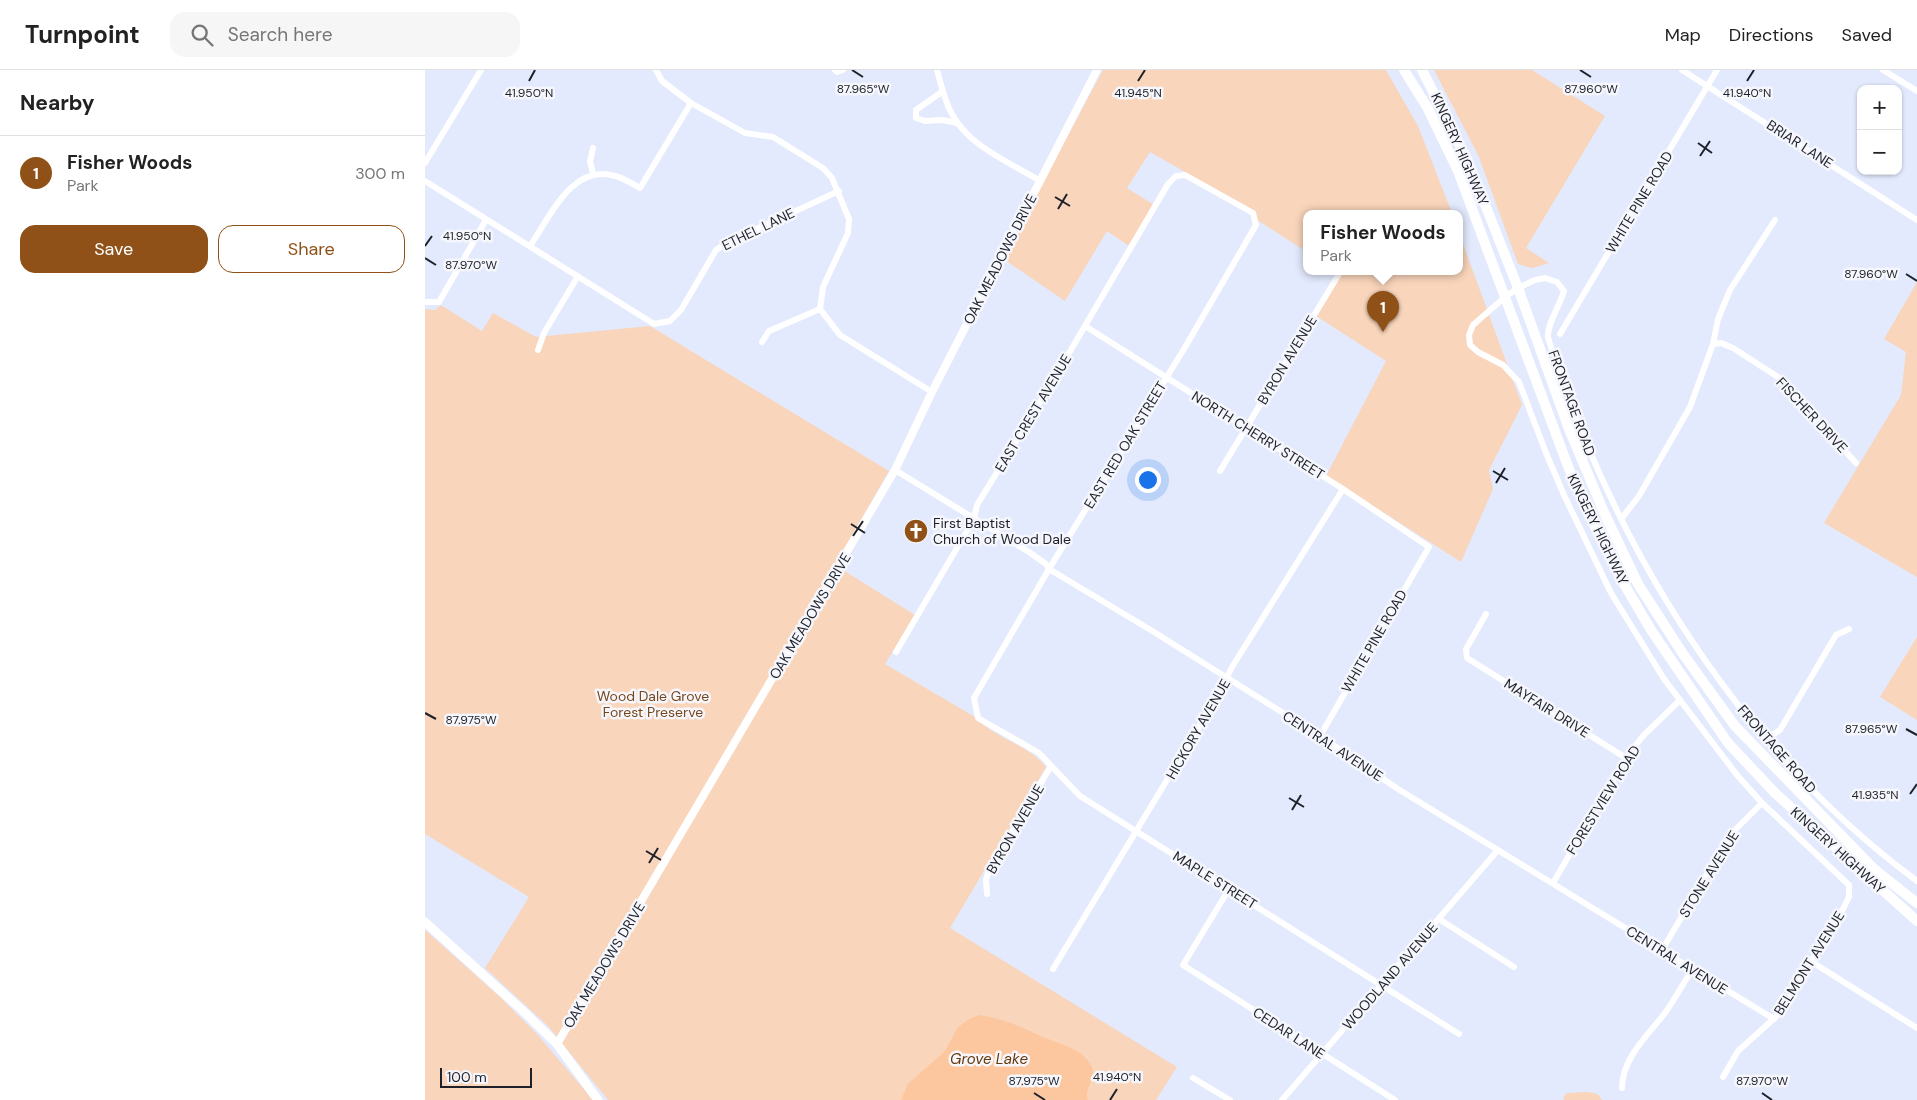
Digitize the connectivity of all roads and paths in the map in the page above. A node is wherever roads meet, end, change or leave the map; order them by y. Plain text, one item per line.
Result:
1 (481, 70) edge
2 (656, 70) edge
3 (835, 70) edge
4 (843, 70) edge
5 (937, 70) edge
6 (1097, 70) edge
7 (1403, 70) edge
8 (1422, 70) edge
9 (1682, 70) edge
10 (1717, 70) edge
11 (1883, 70) edge
12 (1708, 86) junction
13 (943, 91) junction
14 (1917, 91) edge
15 (691, 103) junction
16 (957, 123) junction
17 (593, 148) dead end
18 (425, 163) edge
19 (593, 174) junction
20 (1039, 180) junction
21 (425, 181) edge
22 (839, 191) junction
23 (487, 220) junction
24 (1775, 220) dead end
25 (1917, 220) edge
26 (1256, 225) joint
27 (530, 246) junction
28 (1338, 275) edge
29 (578, 276) junction
30 (1518, 288) junction
31 (1505, 297) junction
32 (425, 302) edge
33 (820, 309) junction
34 (1085, 326) junction
35 (1560, 334) dead end
36 (762, 342) dead end
37 (1713, 344) junction
38 (538, 350) dead end
39 (1166, 378) junction
40 (932, 392) junction
41 (1246, 428) junction
42 (1856, 462) dead end
43 (895, 470) junction
44 (1219, 471) dead end
45 (1343, 489) junction
46 (1621, 518) junction
47 (974, 519) junction
48 (1429, 547) joint
49 (1049, 568) junction
50 (1486, 614) dead end
51 (1849, 629) dead end
52 (896, 652) dead end
53 (1227, 678) junction
54 (1680, 700) junction
55 (978, 718) joint
56 (1319, 736) junction
57 (1766, 739) junction
58 (1626, 758) junction
59 (1051, 766) junction
60 (1762, 803) junction
61 (1137, 832) junction
62 (1498, 850) junction
63 (1873, 868) junction
64 (1917, 881) edge
65 (1553, 883) junction
66 (1229, 889) junction
67 (1850, 890) joint
68 (987, 894) dead end
69 (1917, 896) edge
70 (1917, 903) edge
71 (1914, 917) edge
72 (1439, 919) junction
73 (425, 922) edge
74 (1662, 950) junction
75 (1812, 962) junction
76 (1514, 966) dead end
77 (1053, 969) dead end
78 (1692, 970) junction
79 (1382, 985) junction
80 (1774, 1019) junction
81 (1917, 1028) edge
82 (1459, 1034) dead end
83 (557, 1044) junction
84 (1322, 1054) junction
85 (1723, 1077) dead end
86 (1193, 1078) dead end
87 (1622, 1088) dead end
88 (598, 1098) edge
89 (1229, 1100) edge
90 (1281, 1100) edge
91 (1395, 1100) edge

1 - 18 street
2 - 15 street
3 - 4 street
5 - 13 street
6 - 20 street, OAK MEADOWS DRIVE
7 - 31 highway, KINGERY HIGHWAY
8 - 30 highway, KINGERY HIGHWAY
9 - 12 street, BRIAR LANE
10 - 12 street, WHITE PINE ROAD
11 - 14 street
12 - 25 street, BRIAR LANE
12 - 35 street, WHITE PINE ROAD
13 - 16 street
13 - 16 street
15 - 19 street
15 - 22 street
16 - 20 street
17 - 19 street
19 - 27 street
20 - 40 street, OAK MEADOWS DRIVE
21 - 23 street
22 - 29 street, ETHEL LANE
22 - 33 street
23 - 27 street
23 - 32 street
24 - 37 street
26 - 34 street, EAST CREST AVENUE
26 - 39 street, EAST RED OAK STREET
27 - 29 street
28 - 41 street, BYRON AVENUE
29 - 38 street
30 - 31 street, FRONTAGE ROAD
30 - 46 street, FRONTAGE ROAD
30 - 63 highway, KINGERY HIGHWAY
31 - 54 street, FRONTAGE ROAD
31 - 71 highway, KINGERY HIGHWAY
33 - 36 street
33 - 40 street
34 - 39 street, NORTH CHERRY STREET
34 - 47 street, EAST CREST AVENUE
37 - 42 street, FISCHER DRIVE
37 - 46 street
39 - 41 street, NORTH CHERRY STREET
39 - 49 street, EAST RED OAK STREET
40 - 43 street, OAK MEADOWS DRIVE
41 - 44 street, BYRON AVENUE
41 - 45 street, NORTH CHERRY STREET
43 - 47 street, CENTRAL AVENUE
43 - 83 street, OAK MEADOWS DRIVE
45 - 48 street, NORTH CHERRY STREET
45 - 53 street, HICKORY AVENUE
46 - 57 street, FRONTAGE ROAD
47 - 49 street, CENTRAL AVENUE
47 - 52 street, EAST CREST AVENUE
48 - 56 street, WHITE PINE ROAD
49 - 53 street, CENTRAL AVENUE
49 - 55 street, EAST RED OAK STREET
50 - 58 street, MAYFAIR DRIVE
51 - 57 street
53 - 56 street, CENTRAL AVENUE
53 - 61 street, HICKORY AVENUE
54 - 58 street, FORESTVIEW ROAD
54 - 60 street, FRONTAGE ROAD
55 - 59 street, MAPLE STREET
56 - 62 street, CENTRAL AVENUE
57 - 64 street, FRONTAGE ROAD
58 - 65 street, FORESTVIEW ROAD
59 - 61 street, MAPLE STREET
59 - 68 street, BYRON AVENUE
60 - 67 street, FRONTAGE ROAD
60 - 74 street, STONE AVENUE
61 - 66 street, MAPLE STREET
61 - 77 street, HICKORY AVENUE
62 - 65 street, CENTRAL AVENUE
62 - 72 street, WOODLAND AVENUE
63 - 69 highway
63 - 70 highway, KINGERY HIGHWAY
65 - 74 street, CENTRAL AVENUE
66 - 79 street, MAPLE STREET
66 - 84 street, CEDAR LANE
67 - 75 street, BELMONT AVENUE
72 - 76 street
72 - 79 street, WOODLAND AVENUE
73 - 83 main road
74 - 78 street, CENTRAL AVENUE
75 - 80 street, BELMONT AVENUE
75 - 81 street
78 - 80 street, CENTRAL AVENUE
78 - 87 street
79 - 82 street, MAPLE STREET
79 - 84 street, WOODLAND AVENUE
80 - 85 street, BELMONT AVENUE
83 - 88 main road
84 - 90 street, WOODLAND AVENUE
84 - 91 street, CEDAR LANE
86 - 89 street

